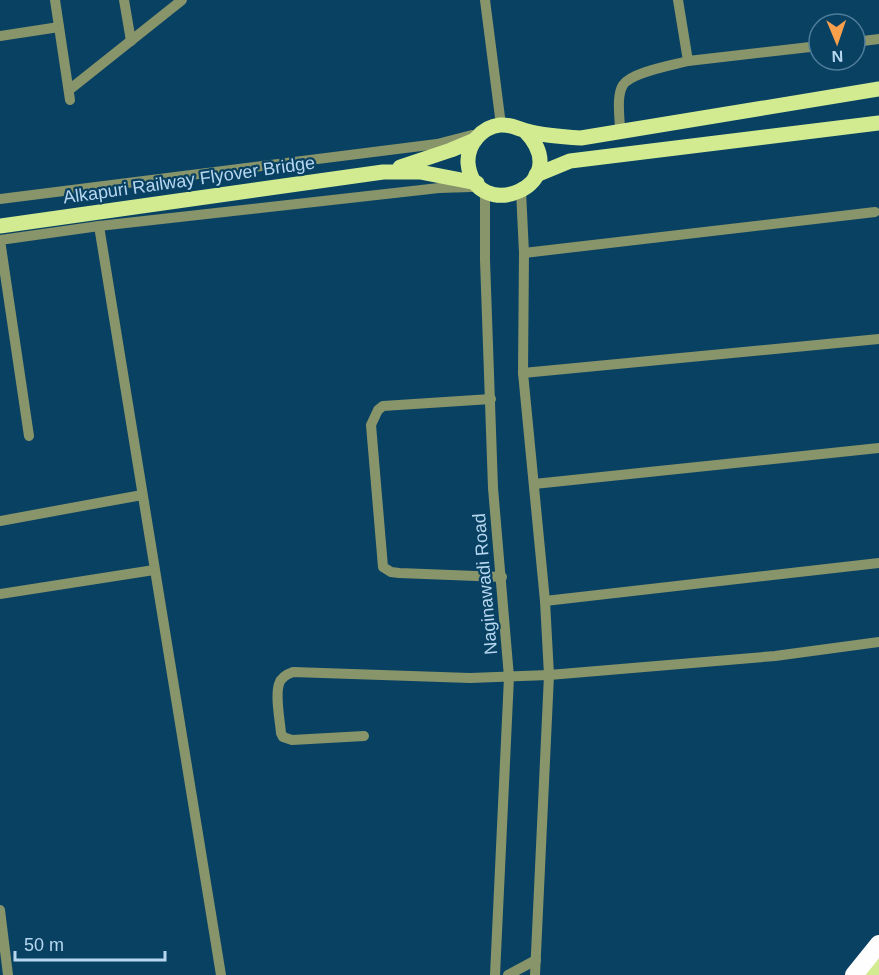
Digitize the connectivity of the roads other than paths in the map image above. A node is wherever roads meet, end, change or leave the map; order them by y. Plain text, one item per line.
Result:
1 (55, 0) edge
2 (124, 0) edge
3 (182, 0) edge
4 (485, 0) edge
5 (678, 0) edge
6 (59, 27) junction
7 (0, 36) edge
8 (131, 41) junction
9 (807, 47) edge
10 (688, 61) junction
11 (879, 88) edge
12 (879, 123) edge
13 (501, 124) junction
14 (525, 131) junction
15 (620, 131) junction
16 (478, 137) junction
17 (383, 172) junction
18 (536, 175) junction
19 (481, 187) junction
20 (521, 191) junction
21 (0, 200) edge
22 (875, 212) dead end
23 (99, 225) junction
24 (0, 226) edge
25 (524, 253) junction
26 (879, 339) edge
27 (523, 373) junction
28 (491, 399) junction
29 (29, 436) dead end
30 (879, 448) edge
31 (534, 484) junction
32 (142, 495) junction
33 (0, 521) edge
34 (879, 562) edge
35 (154, 570) junction
36 (502, 577) junction
37 (0, 594) edge
38 (545, 601) junction
39 (879, 642) edge
40 (549, 675) junction
41 (509, 677) junction
42 (364, 736) dead end
43 (0, 910) edge
44 (879, 944) edge
45 (536, 960) junction
46 (879, 966) edge
47 (5, 974) edge
48 (221, 975) edge
49 (495, 975) edge
50 (508, 975) edge
51 (535, 975) edge
52 (854, 975) edge
53 (872, 975) edge

1 - 6 street
2 - 8 street
3 - 8 street
4 - 13 street
5 - 10 street
6 - 7 street
6 - 8 street
9 - 10 street
10 - 15 street
11 - 15 main road
12 - 18 main road
13 - 14 main road
13 - 16 main road
14 - 15 main road
14 - 18 main road
16 - 17 main road, Alkapuri Railway Flyover Bridge
16 - 19 main road
16 - 21 street
17 - 19 main road, Alkapuri Railway Flyover Bridge
17 - 24 main road, Alkapuri Railway Flyover Bridge
18 - 20 main road
19 - 20 main road
19 - 23 street
19 - 28 street, Naginawadi Road
20 - 25 street
22 - 25 street
23 - 29 street
23 - 32 street
25 - 27 street
26 - 27 street
27 - 31 street
28 - 36 street, Naginawadi Road
28 - 36 street
30 - 31 street
31 - 38 street
32 - 33 street
32 - 35 street
34 - 38 street
35 - 37 street
35 - 48 street
36 - 41 street, Naginawadi Road
38 - 40 street
39 - 40 street
40 - 41 street
40 - 45 street
41 - 42 street
41 - 49 street, Naginawadi Road
43 - 47 street
44 - 52 highway
45 - 50 street
45 - 51 street
46 - 53 main road

